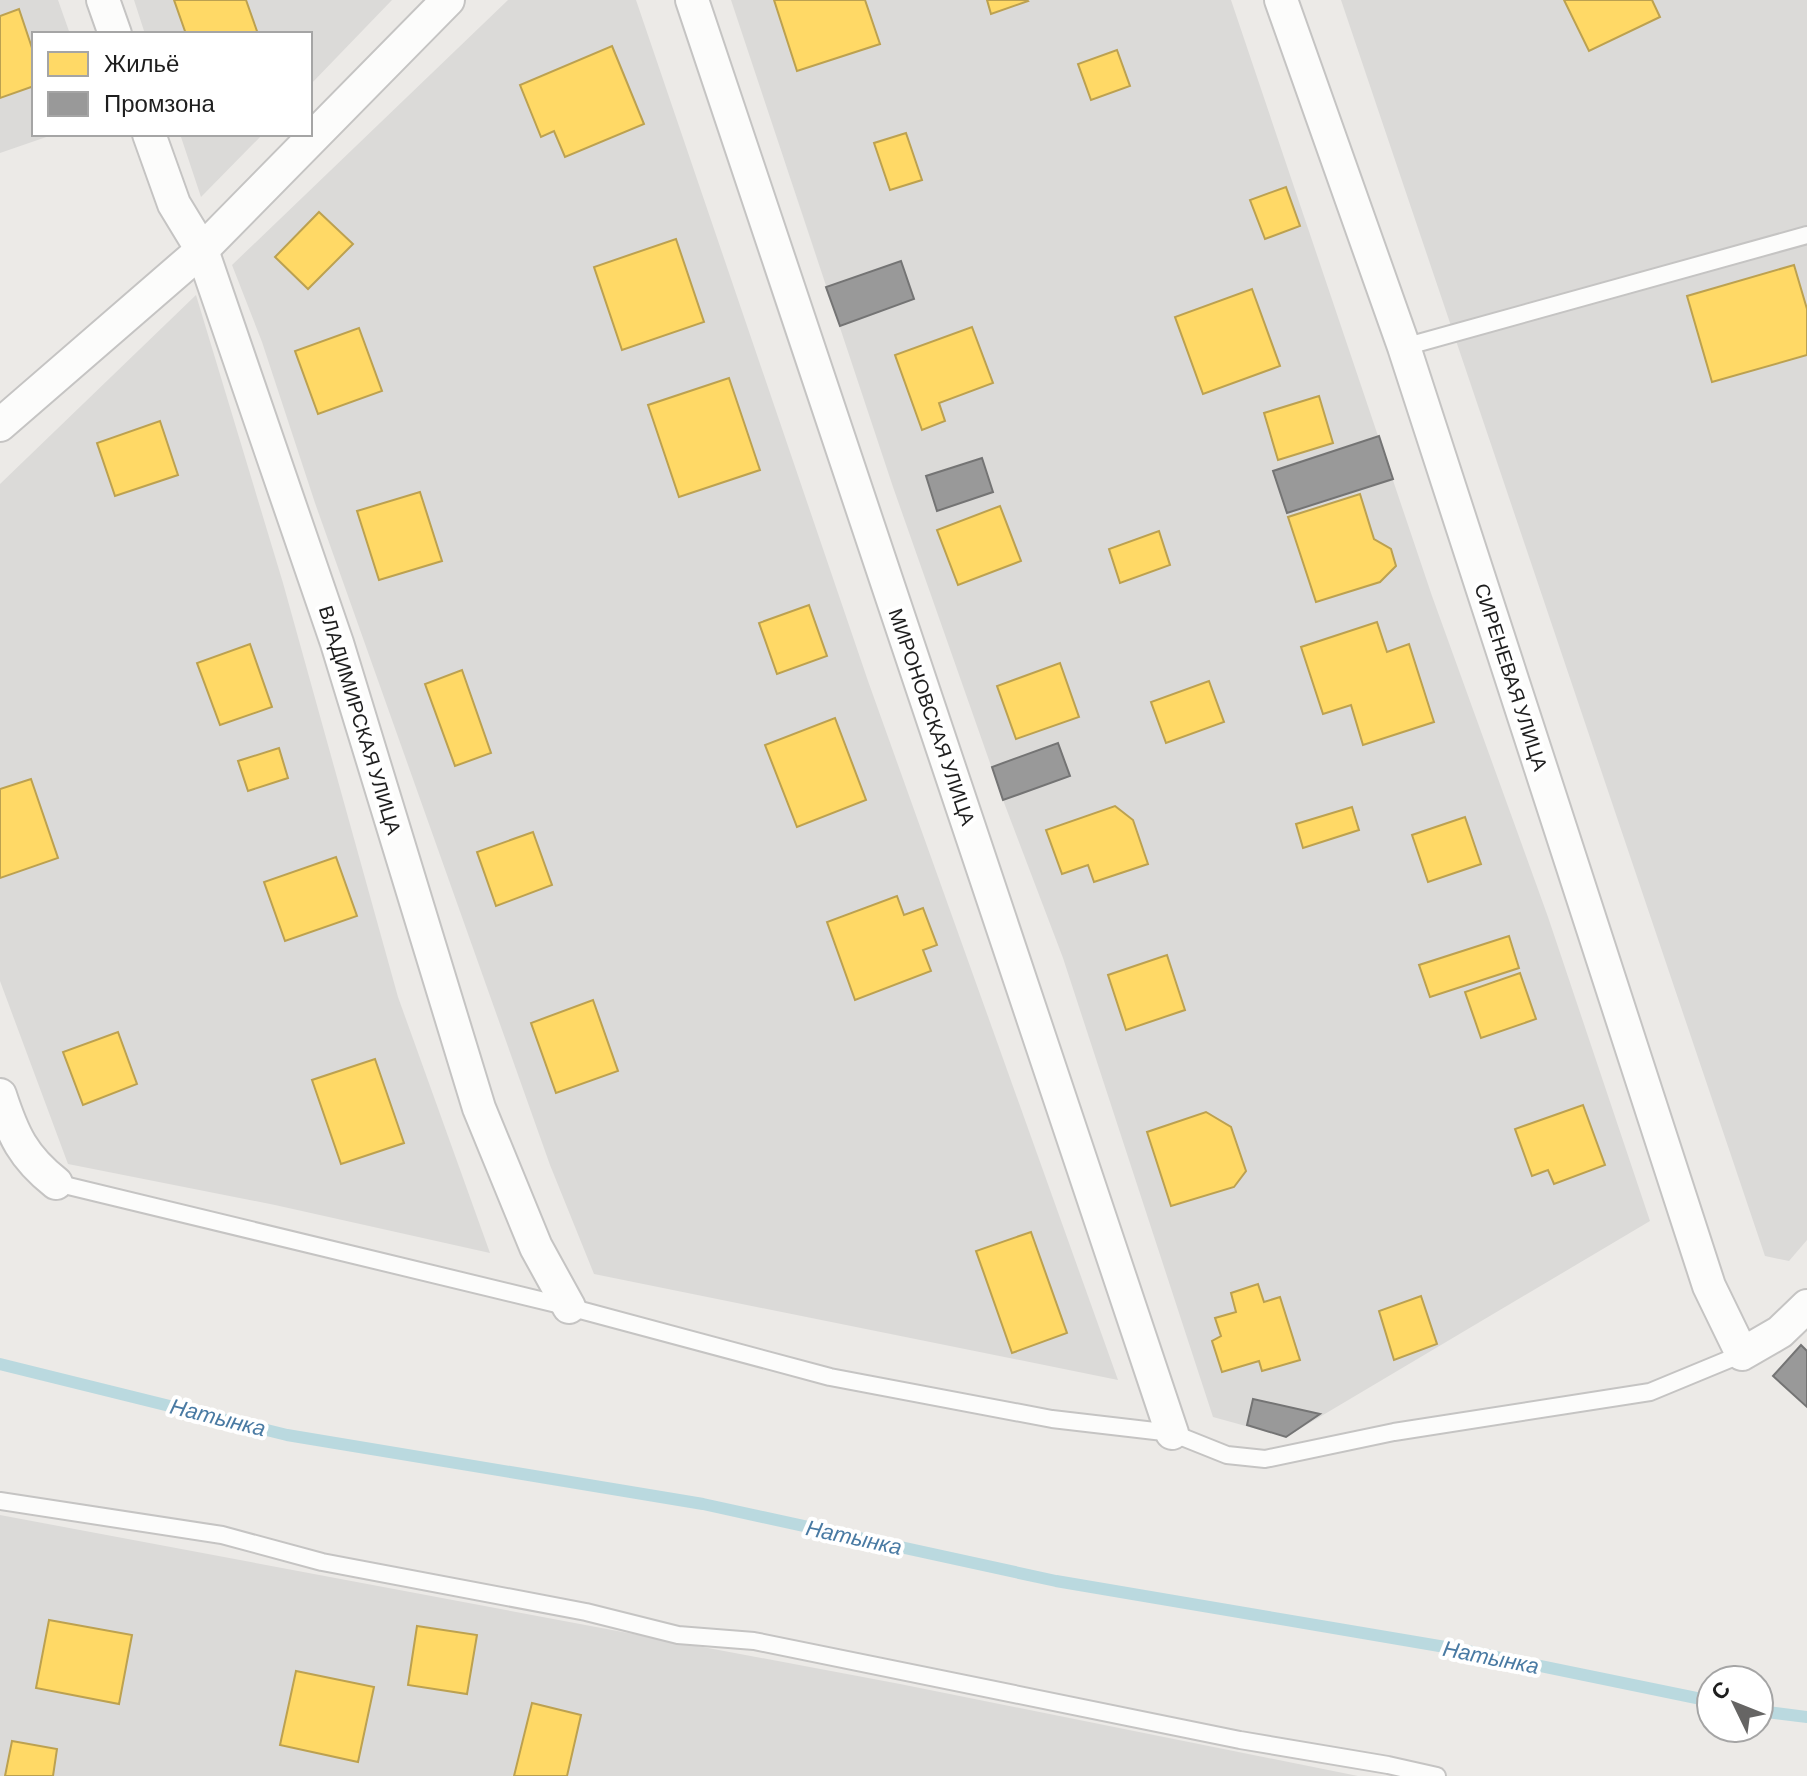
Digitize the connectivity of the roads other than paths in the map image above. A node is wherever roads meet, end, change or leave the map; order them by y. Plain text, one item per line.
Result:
1 (103, 0) edge
2 (448, 0) edge
3 (692, 0) edge
4 (1281, 0) edge
5 (114, 32) edge
6 (150, 136) edge
7 (1807, 235) edge
8 (202, 250) junction
9 (1404, 347) junction
10 (0, 425) edge
11 (0, 1095) edge
12 (56, 1183) joint
13 (1807, 1306) edge
14 (569, 1307) junction
15 (1742, 1354) junction
16 (1172, 1433) junction
17 (0, 1501) edge
18 (1437, 1776) edge

1 - 5 street
2 - 8 street
3 - 16 street, МИРОНОВСКАЯ УЛИЦА
4 - 9 street, СИРЕНЕВАЯ УЛИЦА
6 - 8 street, ВЛАДИМИРСКАЯ УЛИЦА
7 - 9 lane
8 - 10 street
8 - 14 street, ВЛАДИМИРСКАЯ УЛИЦА
9 - 15 street, СИРЕНЕВАЯ УЛИЦА
11 - 12 street
12 - 14 lane
13 - 15 street
14 - 16 lane
15 - 16 lane
17 - 18 lane

